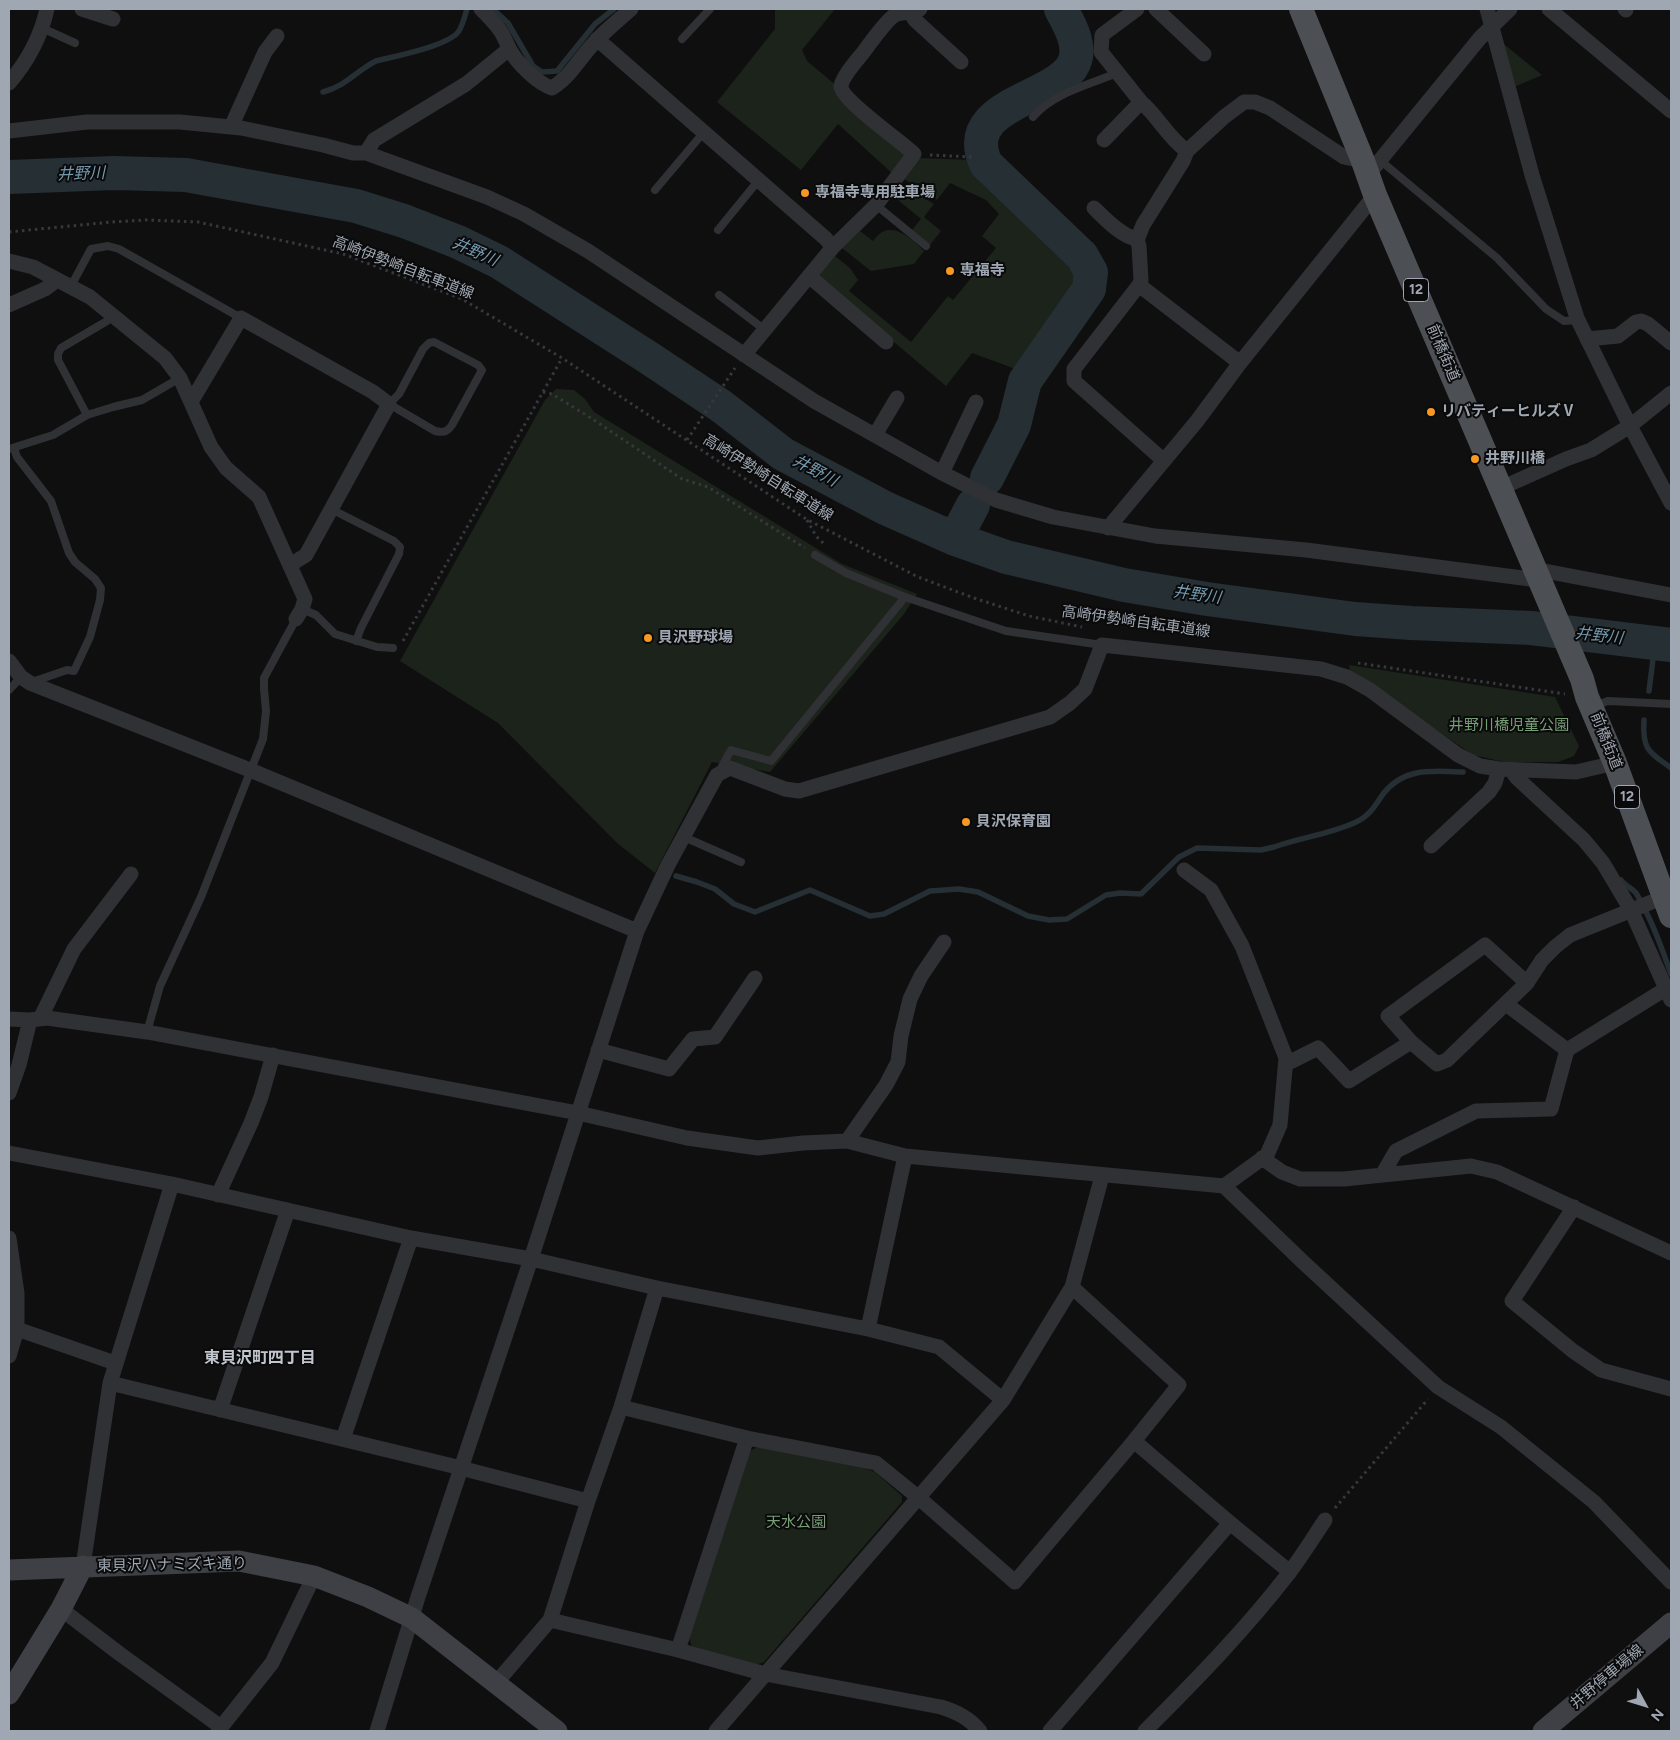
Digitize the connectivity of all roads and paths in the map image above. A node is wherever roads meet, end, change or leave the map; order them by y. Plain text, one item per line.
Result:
1 (46, 9) edge
2 (82, 9) edge
3 (481, 9) edge
4 (631, 9) edge
5 (710, 9) edge
6 (1137, 9) edge
7 (1156, 9) edge
8 (1301, 9) edge
9 (1487, 9) edge
10 (1510, 9) edge
11 (1549, 9) edge
12 (907, 11) edge
13 (113, 19) dead end
14 (1492, 27) junction
15 (42, 28) junction
16 (278, 36) dead end
17 (682, 39) dead end
18 (597, 40) junction
19 (75, 43) dead end
20 (509, 49) junction
21 (1204, 54) dead end
22 (961, 62) dead end
23 (1117, 73) junction
24 (9, 83) edge
25 (1141, 102) junction
26 (1669, 103) edge
27 (1034, 117) dead end
28 (231, 127) junction
29 (9, 131) edge
30 (704, 132) junction
31 (1104, 140) dead end
32 (1186, 151) junction
33 (366, 153) junction
34 (914, 154) junction
35 (972, 157) dead end
36 (1372, 173) junction
37 (758, 181) junction
38 (655, 190) dead end
39 (876, 205) junction
40 (1094, 208) dead end
41 (718, 230) dead end
42 (9, 232) edge
43 (1138, 239) junction
44 (926, 246) dead end
45 (833, 247) junction
46 (9, 261) edge
47 (809, 276) junction
48 (56, 280) junction
49 (1139, 285) junction
50 (71, 286) junction
51 (719, 295) dead end
52 (9, 305) edge
53 (112, 316) junction
54 (241, 318) junction
55 (1578, 320) junction
56 (765, 330) junction
57 (1587, 339) junction
58 (886, 342) dead end
59 (1671, 343) edge
60 (562, 358) junction
61 (739, 362) junction
62 (1240, 363) junction
63 (180, 378) junction
64 (543, 392) junction
65 (1671, 393) edge
66 (897, 398) dead end
67 (191, 402) junction
68 (976, 402) dead end
69 (389, 404) junction
70 (87, 415) junction
71 (1630, 426) junction
72 (875, 435) junction
73 (687, 440) junction
74 (11, 448) edge
75 (1163, 460) junction
76 (942, 473) junction
77 (1501, 488) junction
78 (1671, 503) edge
79 (331, 509) junction
80 (1108, 528) junction
81 (814, 555) joint
82 (290, 565) junction
83 (1538, 578) junction
84 (1671, 595) edge
85 (905, 597) junction
86 (299, 614) junction
87 (1087, 628) dead end
88 (356, 642) junction
89 (1102, 645) junction
90 (393, 648) joint
91 (9, 661) edge
92 (1349, 662) dead end
93 (25, 680) junction
94 (1574, 687) junction
95 (9, 690) edge
96 (1671, 704) edge
97 (1592, 707) junction
98 (1615, 763) junction
99 (1505, 769) junction
100 (250, 770) junction
101 (717, 775) junction
102 (684, 837) junction
103 (1431, 846) dead end
104 (742, 862) dead end
105 (1184, 870) dead end
106 (131, 874) dead end
107 (1668, 906) edge
108 (1630, 910) junction
109 (637, 931) junction
110 (944, 942) dead end
111 (755, 978) dead end
112 (1527, 983) junction
113 (1669, 994) edge
114 (1506, 1004) junction
115 (9, 1019) edge
116 (35, 1020) junction
117 (146, 1032) junction
118 (1411, 1042) junction
119 (598, 1050) junction
120 (1567, 1050) junction
121 (273, 1055) junction
122 (1286, 1064) junction
123 (9, 1094) edge
124 (578, 1113) junction
125 (847, 1141) junction
126 (9, 1154) edge
127 (905, 1156) junction
128 (1262, 1158) junction
129 (1382, 1175) junction
130 (1102, 1176) junction
131 (172, 1184) junction
132 (1224, 1186) junction
133 (218, 1194) junction
134 (1574, 1207) junction
135 (288, 1210) junction
136 (9, 1238) edge
137 (411, 1238) junction
138 (1671, 1253) edge
139 (531, 1259) junction
140 (1072, 1286) junction
141 (657, 1288) junction
142 (868, 1328) junction
143 (17, 1329) junction
144 (9, 1356) edge
145 (115, 1363) junction
146 (110, 1383) junction
147 (1438, 1387) junction
148 (1671, 1389) edge
149 (1002, 1400) junction
150 (620, 1407) junction
151 (220, 1410) junction
152 (747, 1438) junction
153 (344, 1439) junction
154 (1134, 1441) junction
155 (461, 1468) junction
156 (919, 1498) junction
157 (588, 1500) junction
158 (1325, 1520) joint
159 (1230, 1523) junction
160 (83, 1566) junction
161 (9, 1570) edge
162 (1290, 1572) junction
163 (314, 1576) junction
164 (1671, 1582) edge
165 (61, 1609) junction
166 (412, 1618) junction
167 (550, 1620) junction
168 (1671, 1624) edge
169 (678, 1650) junction
170 (765, 1674) junction
171 (496, 1683) junction
172 (9, 1694) edge
173 (220, 1729) edge
174 (378, 1731) edge
175 (557, 1731) edge
176 (716, 1731) edge
177 (980, 1731) edge
178 (1050, 1731) edge
179 (1146, 1731) edge
180 (1543, 1731) edge

1 - 15 street
2 - 13 street
3 - 20 street
4 - 18 street
5 - 17 lane
6 - 23 street
7 - 21 street
8 - 36 main road, 前橋街道 / 12
9 - 14 street
10 - 14 street
11 - 26 street
12 - 22 street
12 - 34 street
14 - 36 street
14 - 55 street
15 - 19 lane
15 - 24 street
16 - 28 street
18 - 20 street
18 - 30 street
20 - 33 street
23 - 25 street
23 - 27 lane
25 - 31 street
25 - 32 street
28 - 29 street
28 - 33 street
30 - 37 street
30 - 38 lane
32 - 36 street
32 - 43 street
33 - 61 street
34 - 35 path
34 - 39 street
36 - 55 lane
36 - 62 street
36 - 77 main road, 前橋街道 / 12
37 - 41 lane
37 - 45 street
39 - 44 lane
39 - 45 street
40 - 43 street
42 - 60 path, 高崎伊勢崎自転車道線
43 - 49 street
45 - 47 street
46 - 48 street
47 - 56 street
47 - 58 street
48 - 50 street
48 - 52 street
49 - 62 street
49 - 75 street
50 - 53 street
50 - 54 lane
51 - 56 lane
53 - 63 street
53 - 70 lane
54 - 67 street
54 - 69 street
55 - 57 street
56 - 61 street
57 - 59 street
57 - 71 street
60 - 64 path
60 - 73 path, 高崎伊勢崎自転車道線
61 - 72 street
61 - 73 path
62 - 75 street
63 - 67 street
63 - 70 lane
64 - 81 path
64 - 90 path
65 - 71 street
66 - 72 street
67 - 82 street
68 - 76 street
69 - 69 lane
69 - 79 street
70 - 74 lane
71 - 77 street
71 - 78 street
72 - 76 street
73 - 87 path, 高崎伊勢崎自転車道線
74 - 93 lane
75 - 80 street
76 - 80 street
77 - 83 main road, 前橋街道 / 12
79 - 82 street
79 - 88 lane
80 - 83 street
81 - 85 lane
82 - 86 street
83 - 84 street
83 - 94 main road, 12
85 - 89 lane
85 - 101 lane
86 - 88 lane
86 - 100 lane
88 - 90 lane
89 - 99 street
89 - 101 street
91 - 93 street
92 - 94 path
93 - 95 lane
93 - 100 street
94 - 97 main road, 前橋街道 / 12
96 - 97 lane
97 - 98 main road, 前橋街道 / 12
98 - 99 street
98 - 107 main road, 前橋街道 / 12
99 - 103 street
99 - 108 street
100 - 109 street
100 - 117 lane
101 - 102 street
102 - 104 lane
102 - 109 street
105 - 122 street
106 - 116 street
107 - 108 street
108 - 112 street
108 - 113 street
109 - 119 street
110 - 125 street
111 - 119 street
112 - 114 street
112 - 118 street
113 - 120 street
114 - 118 street
114 - 120 street
115 - 116 street
116 - 117 street
116 - 123 street
117 - 121 street
118 - 122 street
119 - 124 street
120 - 129 street
121 - 124 street
121 - 133 street
122 - 128 street
124 - 125 street
124 - 139 street
125 - 127 street
126 - 131 street
127 - 130 street
127 - 142 street
128 - 129 street
128 - 132 street
129 - 134 street
130 - 132 street
130 - 140 street
131 - 133 street
131 - 145 street
132 - 147 street
133 - 135 street
134 - 138 street
134 - 148 street
135 - 137 street
135 - 151 street
136 - 143 street
137 - 139 street
137 - 153 street
139 - 141 street
139 - 155 street
140 - 149 street
140 - 154 street
141 - 142 street
141 - 150 street
142 - 149 street
143 - 144 street
143 - 145 street
145 - 146 street
146 - 151 street
146 - 160 street
147 - 158 path
147 - 164 street
149 - 156 street
150 - 152 street
150 - 157 street
151 - 153 street
152 - 156 street
152 - 169 street
153 - 155 street
154 - 156 street
154 - 159 street
155 - 157 street
155 - 166 street
156 - 170 street
157 - 167 street
158 - 162 street
159 - 162 street
159 - 178 street
160 - 161 street, 東貝沢ハナミズキ通り
160 - 163 street, 東貝沢ハナミズキ通り
160 - 165 street
162 - 179 street
163 - 166 street, 東貝沢ハナミズキ通り
163 - 173 street
165 - 172 street
165 - 173 street
166 - 171 street, 東貝沢ハナミズキ通り
166 - 174 street
167 - 169 street
167 - 171 street
168 - 180 street, 井野停車場線
169 - 170 street
170 - 176 street
170 - 177 street
171 - 175 street, 東貝沢ハナミズキ通り

